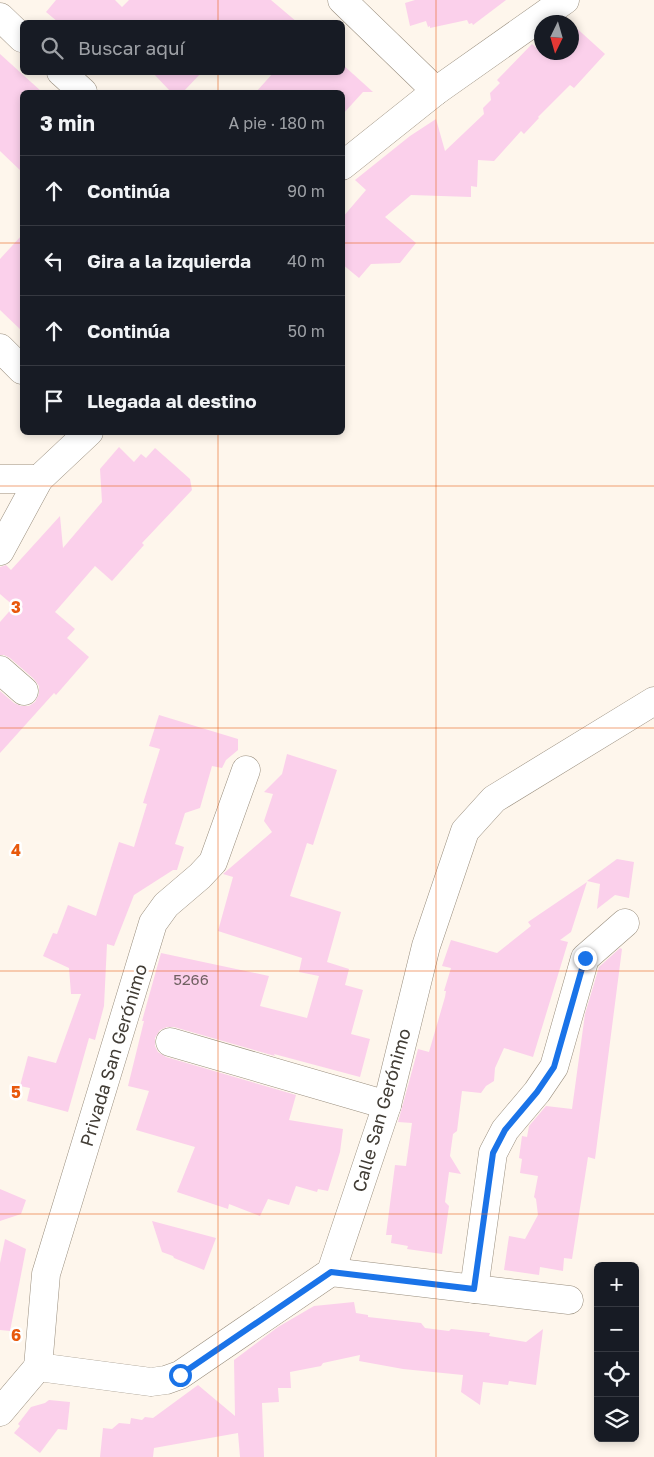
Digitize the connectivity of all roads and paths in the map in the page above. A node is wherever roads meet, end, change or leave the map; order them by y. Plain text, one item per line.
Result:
1 (342, 0) edge
2 (565, 0) edge
3 (0, 17) edge
4 (20, 36) edge
5 (64, 75) edge
6 (81, 90) edge
7 (436, 91) junction
8 (345, 164) edge
9 (0, 348) edge
10 (20, 368) edge
11 (86, 435) edge
12 (0, 479) edge
13 (39, 479) junction
14 (0, 551) edge
15 (0, 670) edge
16 (24, 691) dead end
17 (654, 701) edge
18 (246, 770) dead end
19 (626, 923) dead end
20 (170, 1042) dead end
21 (387, 1104) junction
22 (331, 1272) junction
23 (474, 1289) junction
24 (569, 1300) dead end
25 (38, 1367) junction
26 (0, 1412) edge

1 - 7 street
2 - 7 street
3 - 4 street
5 - 6 street
7 - 8 street
9 - 10 street
11 - 13 street
12 - 13 street
13 - 14 street
15 - 16 street
17 - 21 street, Calle San Gerónimo
18 - 25 street, Privada San Gerónimo
19 - 23 street
20 - 21 street
21 - 22 street, Calle San Gerónimo
22 - 23 street
22 - 25 street
23 - 24 street
25 - 26 street

